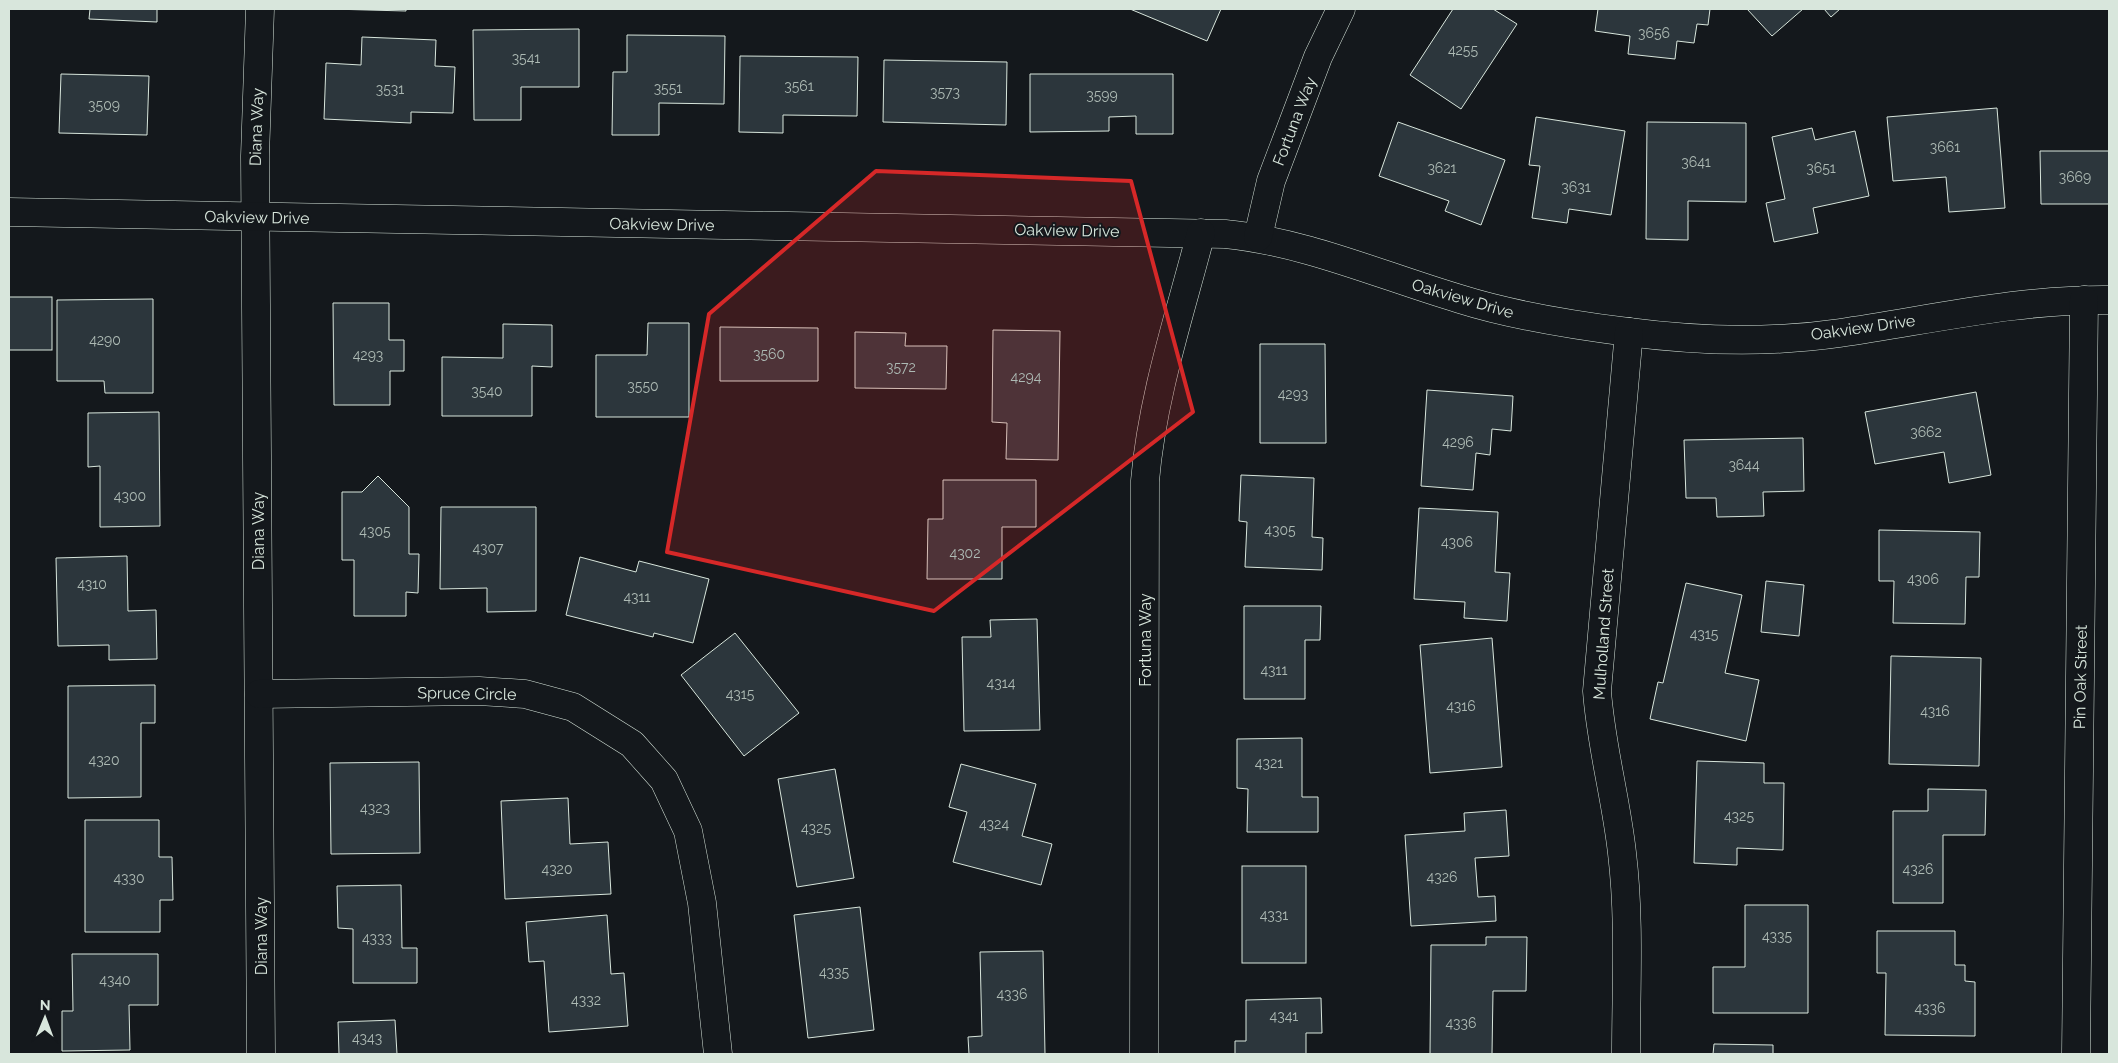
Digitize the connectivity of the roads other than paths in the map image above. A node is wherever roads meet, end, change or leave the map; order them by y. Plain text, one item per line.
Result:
1 (260, 9) edge
2 (1341, 9) edge
3 (9, 212) edge
4 (255, 217) junction
5 (1201, 233) junction
6 (1258, 237) junction
7 (2097, 300) edge
8 (1629, 332) junction
9 (259, 694) junction
10 (262, 1054) edge
11 (718, 1054) edge
12 (1144, 1054) edge
13 (1626, 1054) edge
14 (2076, 1054) edge

1 - 4 street, Diana Way
2 - 6 street, Fortuna Way
3 - 4 street, Oakview Drive
4 - 5 street, Oakview Drive
4 - 9 street, Diana Way
5 - 6 street, Oakview Drive
5 - 12 street, Fortuna Way
6 - 8 street, Oakview Drive
7 - 8 street, Oakview Drive
7 - 14 street, Pin Oak Street
8 - 13 street, Mulholland Street
9 - 10 street, Diana Way
9 - 11 street, Spruce Circle

